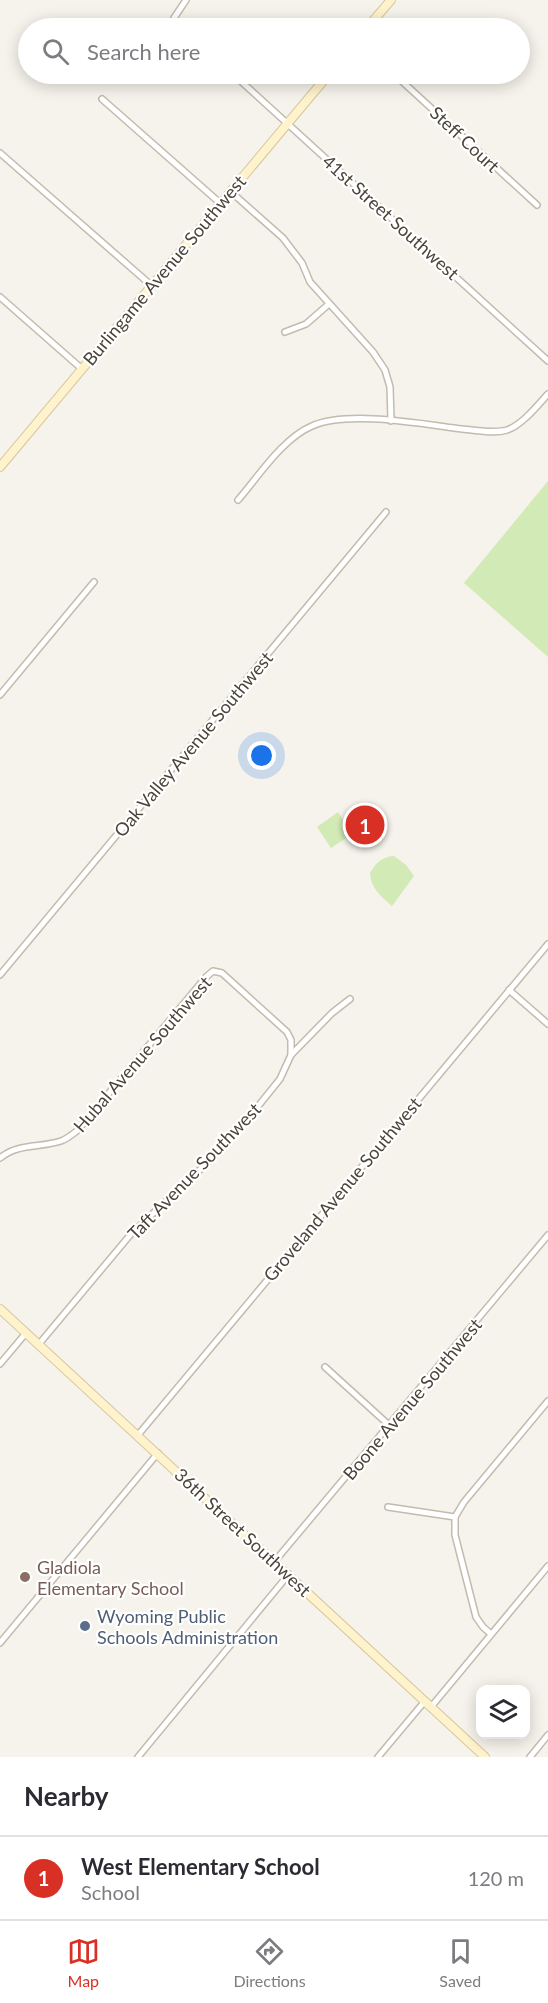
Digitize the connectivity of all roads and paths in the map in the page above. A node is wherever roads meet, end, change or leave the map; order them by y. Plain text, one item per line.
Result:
1 (186, 0) edge
2 (391, 0) edge
3 (174, 18) edge
4 (376, 18) edge
5 (243, 84) edge
6 (321, 84) edge
7 (405, 84) edge
8 (102, 99) dead end
9 (288, 123) junction
10 (0, 153) edge
11 (230, 191) junction
12 (220, 203) junction
13 (537, 205) dead end
14 (152, 286) junction
15 (0, 297) edge
16 (329, 304) junction
17 (285, 332) dead end
18 (548, 361) edge
19 (82, 369) junction
20 (548, 394) edge
21 (391, 421) junction
22 (0, 468) edge
23 (238, 500) dead end
24 (386, 513) dead end
25 (94, 582) dead end
26 (0, 695) edge
27 (548, 944) edge
28 (0, 975) edge
29 (510, 990) junction
30 (350, 999) dead end
31 (548, 1024) edge
32 (291, 1055) junction
33 (0, 1158) edge
34 (548, 1235) edge
35 (0, 1309) edge
36 (26, 1333) junction
37 (39, 1344) junction
38 (0, 1364) edge
39 (325, 1367) dead end
40 (548, 1401) edge
41 (390, 1426) junction
42 (138, 1435) junction
43 (158, 1453) junction
44 (388, 1507) dead end
45 (455, 1517) junction
46 (275, 1561) junction
47 (548, 1566) edge
48 (289, 1574) junction
49 (491, 1634) junction
50 (0, 1643) edge
51 (428, 1704) junction
52 (548, 1735) edge
53 (138, 1757) edge
54 (378, 1757) edge
55 (485, 1757) edge
56 (530, 1757) edge

1 - 3 street
2 - 4 street
5 - 9 street, 41st Street Southwest
6 - 9 street, Burlingame Avenue Southwest
7 - 13 street, Steff Court
8 - 12 street
9 - 11 street, Burlingame Avenue Southwest
9 - 18 street, 41st Street Southwest
10 - 14 street
11 - 12 street, Burlingame Avenue Southwest
11 - 16 street
12 - 14 street, Burlingame Avenue Southwest
14 - 19 street, Burlingame Avenue Southwest
15 - 19 street
16 - 17 street
16 - 21 street
19 - 22 street, Burlingame Avenue Southwest
20 - 21 street
21 - 23 street
24 - 28 street, Oak Valley Avenue Southwest
25 - 26 street
27 - 29 street, Groveland Avenue Southwest
29 - 31 street
29 - 42 street, Groveland Avenue Southwest
30 - 32 street, Taft Avenue Southwest
32 - 33 street, Hubal Avenue Southwest
32 - 37 street, Taft Avenue Southwest
34 - 41 street, Boone Avenue Southwest
35 - 36 street, 36th Street Southwest
36 - 37 street, 36th Street Southwest
36 - 38 street
37 - 42 street, 36th Street Southwest
39 - 41 street
40 - 45 street
41 - 46 street, Boone Avenue Southwest
42 - 43 street, 36th Street Southwest
43 - 46 street, 36th Street Southwest
43 - 50 street
44 - 45 street
45 - 49 street
46 - 48 street, 36th Street Southwest
47 - 49 street
48 - 51 street, 36th Street Southwest
48 - 53 street
49 - 51 street
51 - 54 street
51 - 55 street, 36th Street Southwest
52 - 56 street

